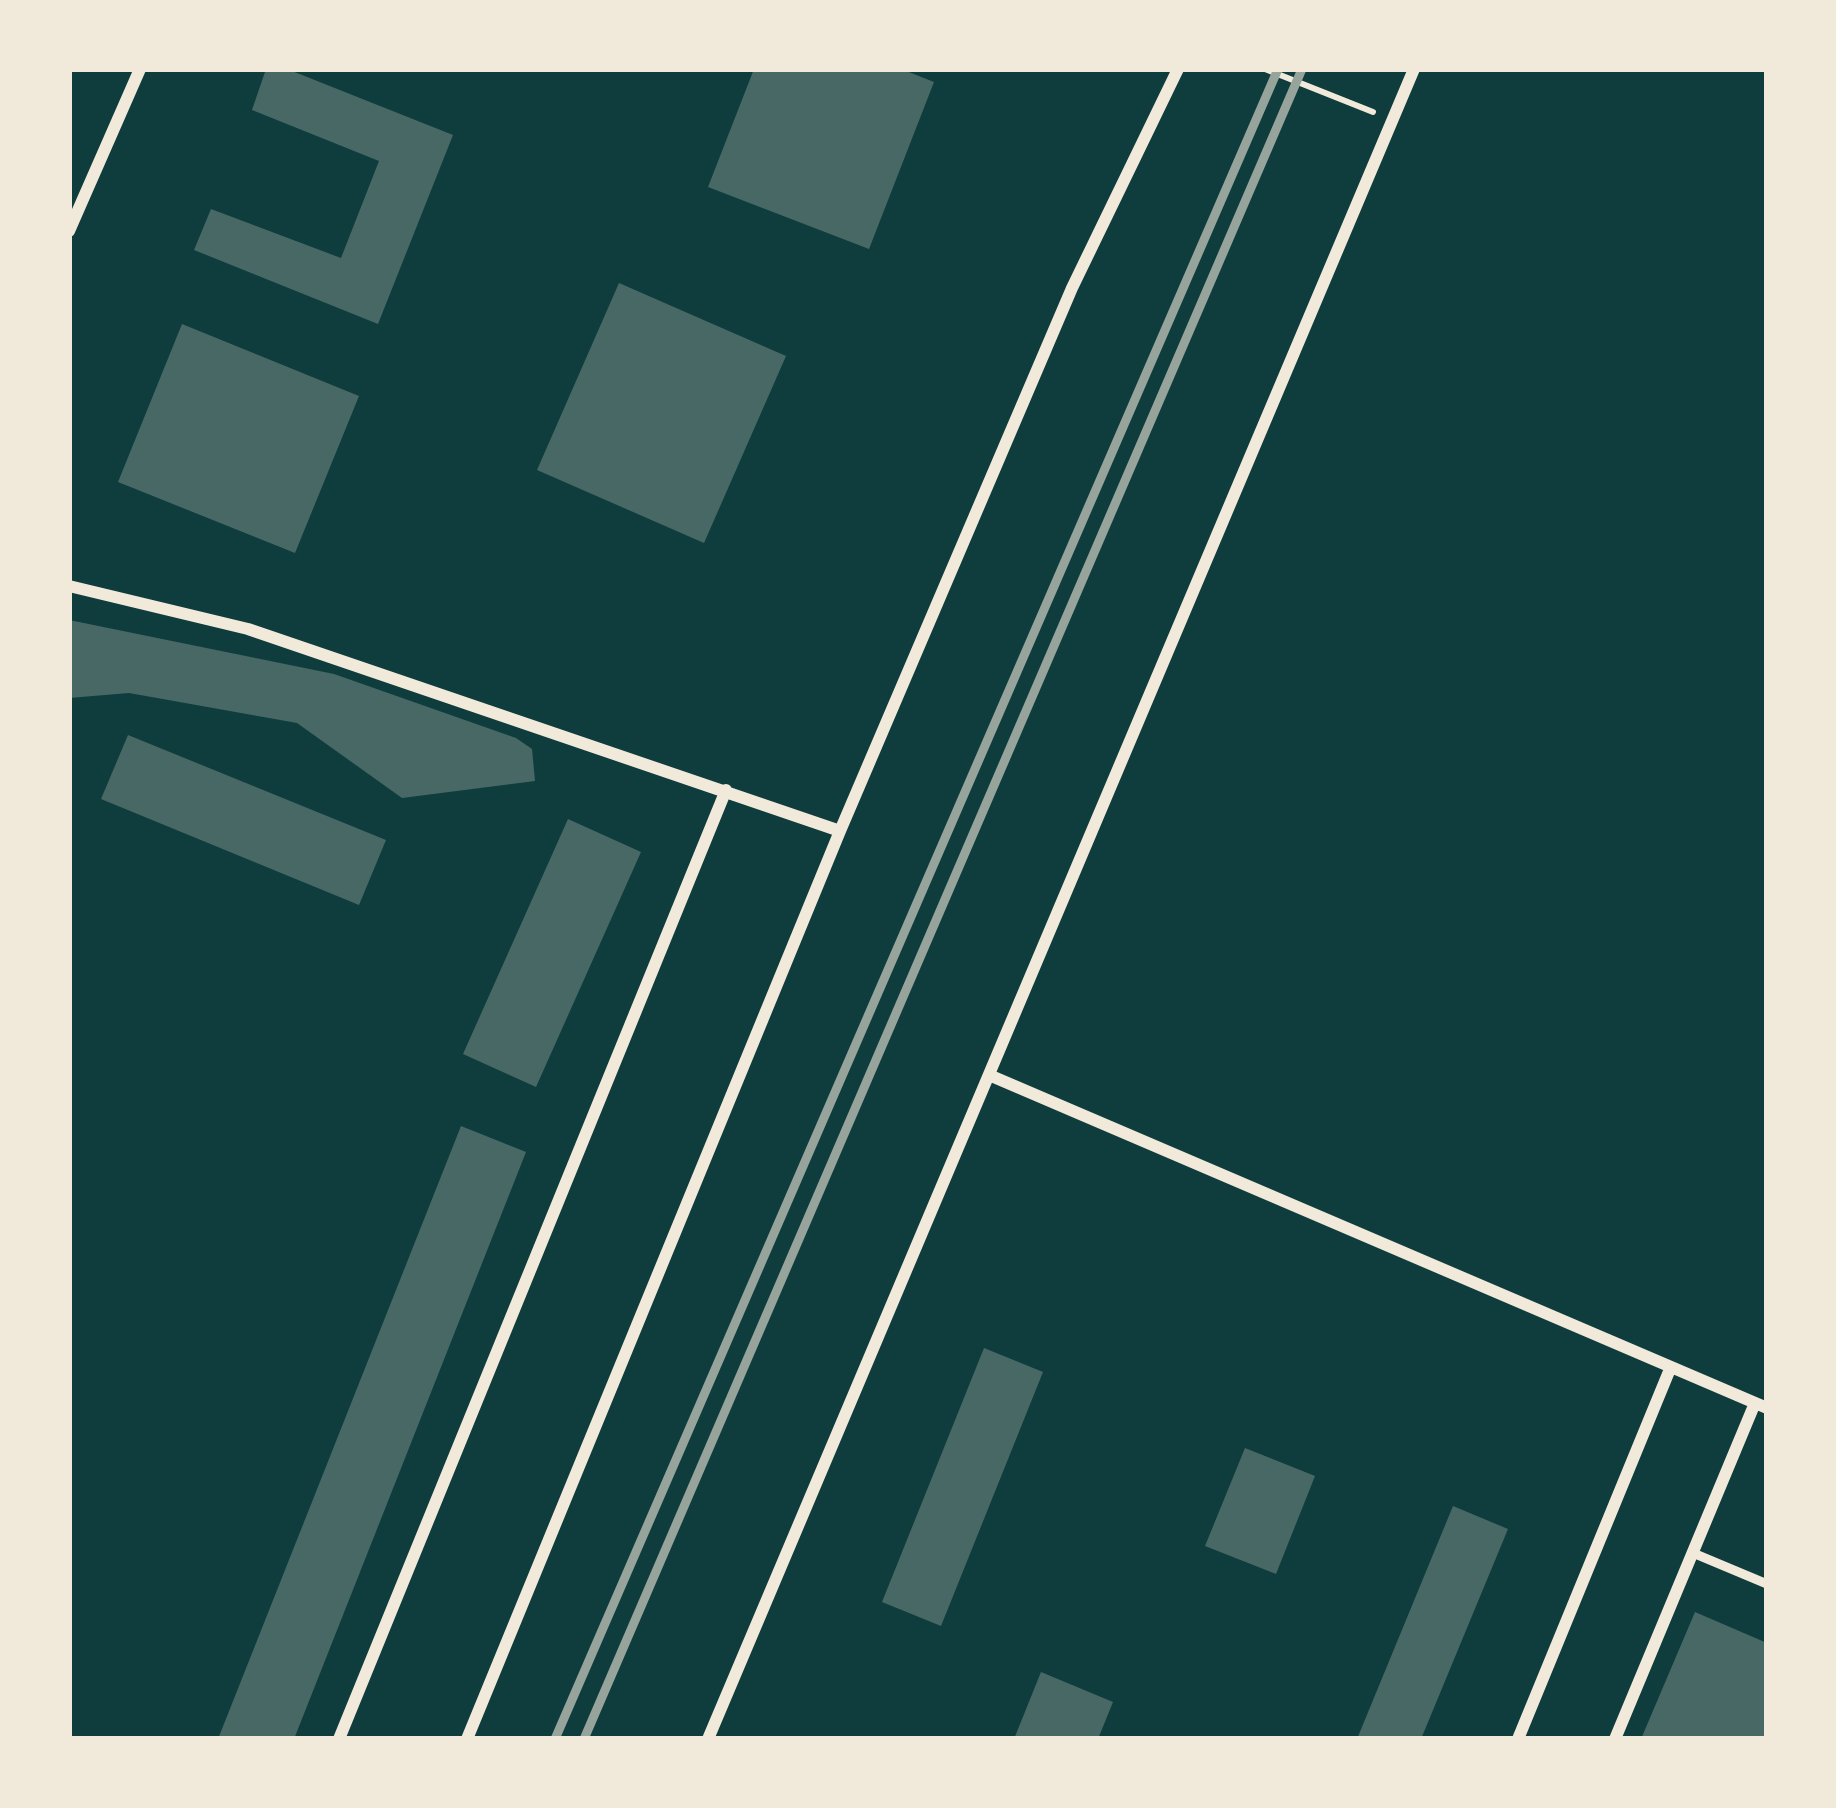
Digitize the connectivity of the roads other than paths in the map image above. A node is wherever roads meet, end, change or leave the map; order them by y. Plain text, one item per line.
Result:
1 (140, 69) edge
2 (1178, 69) edge
3 (1414, 69) edge
4 (69, 231) edge
5 (69, 586) edge
6 (726, 790) junction
7 (840, 831) junction
8 (989, 1076) junction
9 (1670, 1369) junction
10 (1761, 1405) edge
11 (1693, 1552) junction
12 (1767, 1584) edge
13 (338, 1739) edge
14 (467, 1739) edge
15 (708, 1739) edge
16 (1518, 1739) edge
17 (1615, 1739) edge

1 - 4 street
2 - 7 street
3 - 8 street
5 - 6 street
6 - 7 street
6 - 13 street
7 - 14 street
8 - 9 street
8 - 15 street
9 - 10 street
9 - 16 street
10 - 11 street
11 - 12 lane
11 - 17 street

